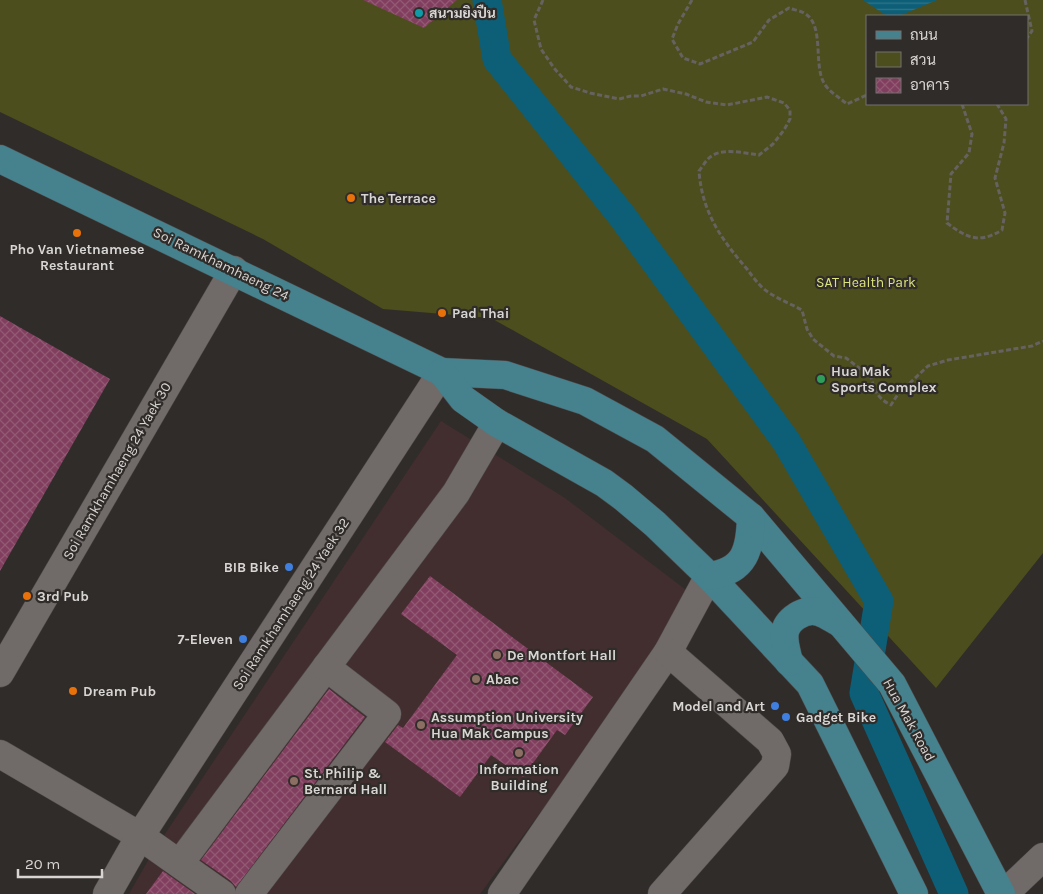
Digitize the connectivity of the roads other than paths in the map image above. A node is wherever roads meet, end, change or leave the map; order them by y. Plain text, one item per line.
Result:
1 (0, 158) edge
2 (234, 270) junction
3 (442, 372) junction
4 (497, 423) junction
5 (751, 517) junction
6 (709, 576) junction
7 (844, 627) junction
8 (668, 652) junction
9 (789, 662) junction
10 (326, 667) junction
11 (0, 673) edge
12 (0, 754) edge
13 (140, 836) junction
14 (1043, 857) edge
15 (180, 863) junction
16 (106, 894) edge
17 (222, 894) edge
18 (249, 894) edge
19 (502, 894) edge
20 (662, 894) edge
21 (914, 894) edge
22 (1003, 894) edge

1 - 2 main road, Soi Ramkhamhaeng 24
2 - 3 main road, Soi Ramkhamhaeng 24
2 - 11 street, Soi Ramkhamhaeng 24 Yaek 30
3 - 4 main road, Soi Ramkhamhaeng 24
3 - 5 main road, Soi Ramkhamhaeng 24
3 - 13 street, Soi Ramkhamhaeng 24 Yaek 32
4 - 6 main road, Soi Ramkhamhaeng 24
4 - 10 street
5 - 6 main road
5 - 7 main road, Hua Mak Road
6 - 8 street
6 - 9 main road
7 - 9 main road
7 - 22 main road, Hua Mak Road
8 - 19 street
8 - 20 street
9 - 21 main road
10 - 15 street
10 - 18 street
12 - 13 street
13 - 15 street
13 - 16 street, Soi Ramkhamhaeng 24 Yaek 32
14 - 22 street
15 - 17 street

